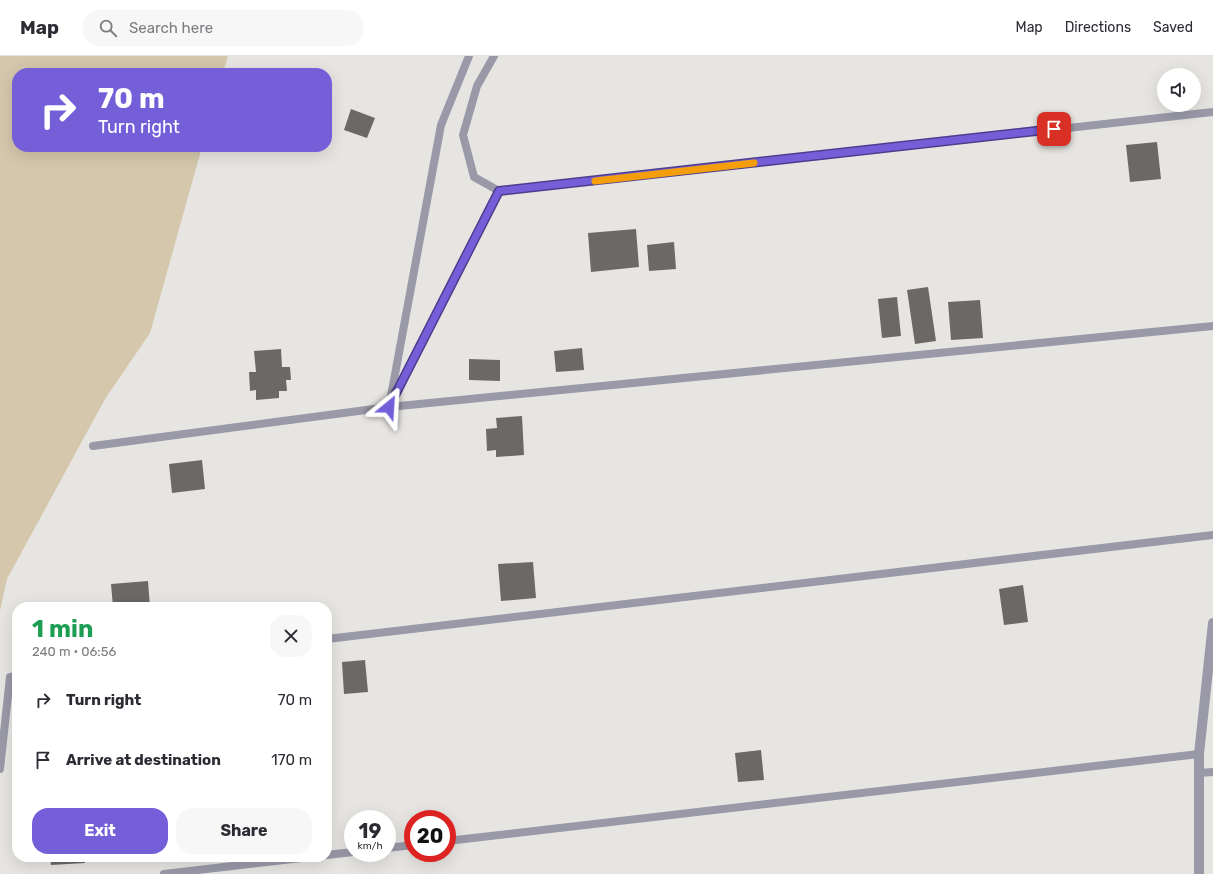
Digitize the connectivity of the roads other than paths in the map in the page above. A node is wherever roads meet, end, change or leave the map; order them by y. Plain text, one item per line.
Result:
1 (470, 56) edge
2 (494, 56) edge
3 (1213, 112) edge
4 (499, 191) junction
5 (1213, 326) edge
6 (389, 407) junction
7 (93, 446) dead end
8 (1213, 536) edge
9 (1213, 623) edge
10 (332, 638) edge
11 (12, 677) edge
12 (1199, 754) junction
13 (0, 769) edge
14 (1213, 772) edge
15 (1199, 773) junction
16 (456, 840) edge
17 (344, 853) edge
18 (332, 854) edge
19 (267, 862) edge
20 (164, 874) edge
21 (1199, 874) edge

1 - 6 lane
2 - 4 lane
3 - 4 lane
4 - 6 lane
5 - 6 lane
6 - 7 lane
8 - 10 lane
9 - 12 street
11 - 13 lane
12 - 15 street
12 - 16 lane
14 - 15 lane
15 - 21 street
17 - 18 lane
19 - 20 lane

